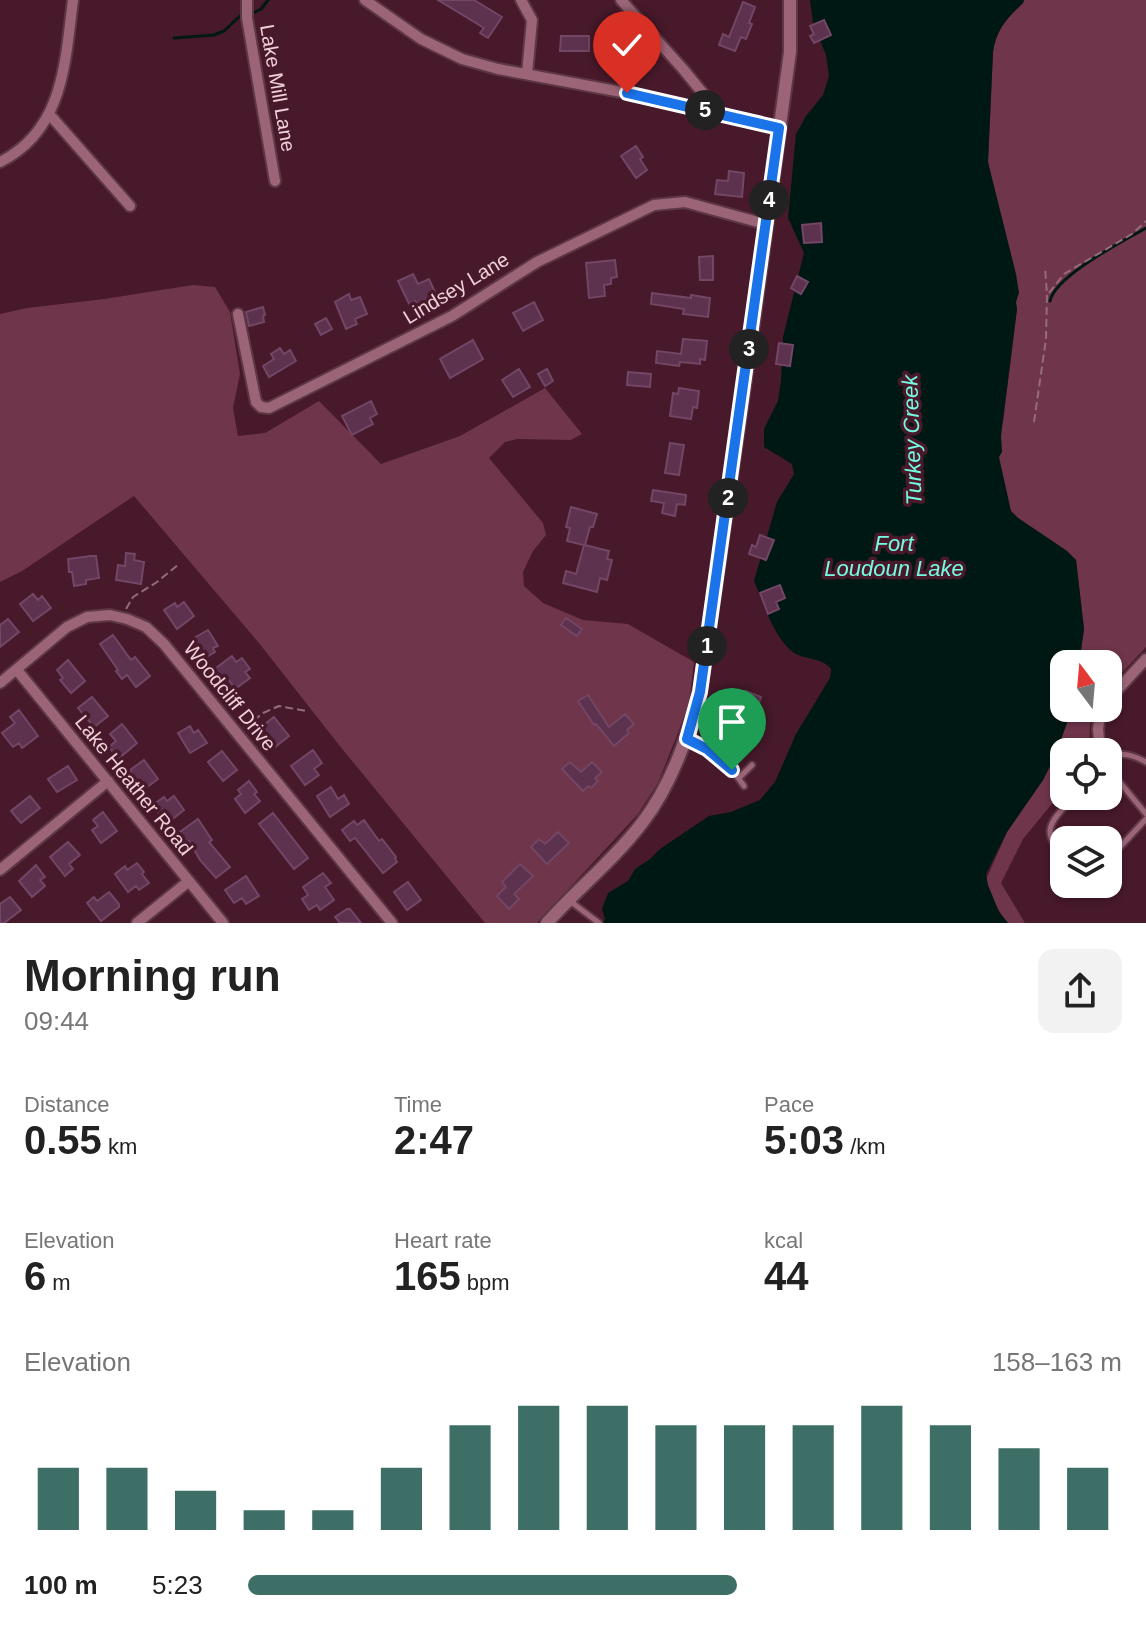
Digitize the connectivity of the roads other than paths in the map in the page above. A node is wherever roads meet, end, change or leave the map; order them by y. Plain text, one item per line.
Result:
1 (73, 0) edge
2 (247, 0) edge
3 (365, 0) edge
4 (521, 0) edge
5 (621, 0) edge
6 (790, 0) edge
7 (527, 74) junction
8 (719, 113) junction
9 (50, 115) junction
10 (779, 128) junction
11 (0, 162) edge
12 (275, 181) dead end
13 (130, 206) dead end
14 (765, 224) junction
15 (238, 314) dead end
16 (1146, 659) edge
17 (17, 670) junction
18 (0, 683) edge
19 (1122, 685) edge
20 (687, 739) junction
21 (1122, 754) edge
22 (1146, 762) edge
23 (752, 765) dead end
24 (739, 778) junction
25 (108, 781) junction
26 (744, 786) dead end
27 (1122, 786) edge
28 (1146, 817) edge
29 (1122, 844) edge
30 (0, 870) edge
31 (189, 881) junction
32 (569, 900) junction
33 (137, 923) edge
34 (223, 923) edge
35 (392, 923) edge
36 (547, 923) edge
37 (599, 923) edge

1 - 9 street
2 - 12 street, Lake Mill Lane
3 - 7 street
4 - 7 street
5 - 8 street
6 - 10 street
7 - 8 street
8 - 10 street
9 - 11 street
9 - 13 street
10 - 14 street
14 - 15 street, Lindsey Lane
14 - 20 street
16 - 19 street
17 - 18 street
17 - 25 street, Lake Heather Road
17 - 35 street, Woodcliff Drive
20 - 24 lane
20 - 32 street
21 - 22 lane
23 - 24 lane
24 - 26 lane
25 - 30 street
25 - 31 street, Lake Heather Road
27 - 28 lane
28 - 29 lane
31 - 33 street
31 - 34 street, Lake Heather Road
32 - 36 street
32 - 37 lane

